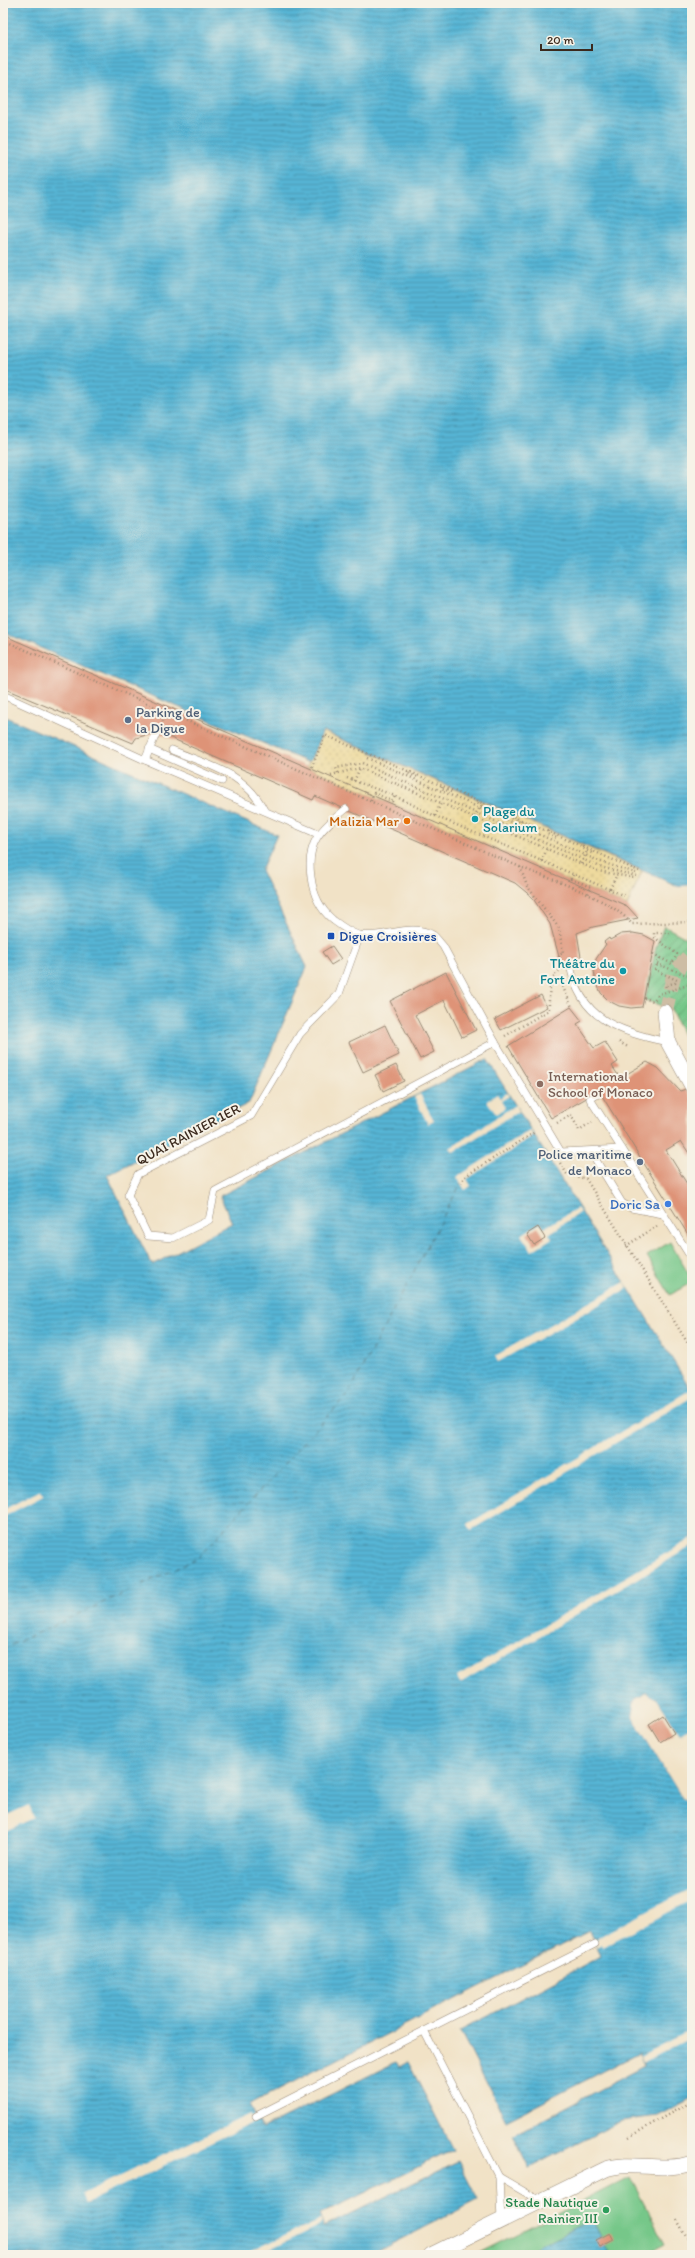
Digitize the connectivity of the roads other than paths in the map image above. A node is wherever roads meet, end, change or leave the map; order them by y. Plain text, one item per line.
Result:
1 (3, 696) edge
2 (157, 732) dead end
3 (149, 750) junction
4 (172, 750) dead end
5 (145, 760) junction
6 (222, 781) dead end
7 (346, 809) dead end
8 (264, 810) junction
9 (318, 834) junction
10 (360, 935) junction
11 (570, 964) dead end
12 (665, 1012) tunnel mouth
13 (495, 1042) junction
14 (668, 1042) junction
15 (692, 1086) edge
16 (598, 1094) dead end
17 (622, 1149) junction
18 (591, 1152) junction
19 (665, 1217) junction
20 (692, 1259) edge
21 (595, 1944) dead end
22 (424, 2031) junction
23 (256, 2116) dead end
24 (692, 2163) edge
25 (499, 2177) junction
26 (540, 2201) junction
27 (501, 2220) junction
28 (432, 2255) edge

1 - 5 lane
2 - 3 lane
3 - 5 lane
3 - 6 lane
4 - 8 lane
5 - 8 lane
7 - 9 lane
8 - 9 lane
9 - 10 lane
10 - 13 lane
10 - 13 lane, QUAI RAINIER 1ER
11 - 14 lane
12 - 14 street
13 - 18 lane
14 - 15 street
16 - 17 lane
17 - 18 lane
17 - 19 lane
18 - 19 lane
19 - 20 lane
21 - 22 lane
22 - 23 lane
22 - 25 lane
24 - 26 street
25 - 26 lane
25 - 27 lane
26 - 27 street
27 - 28 street

